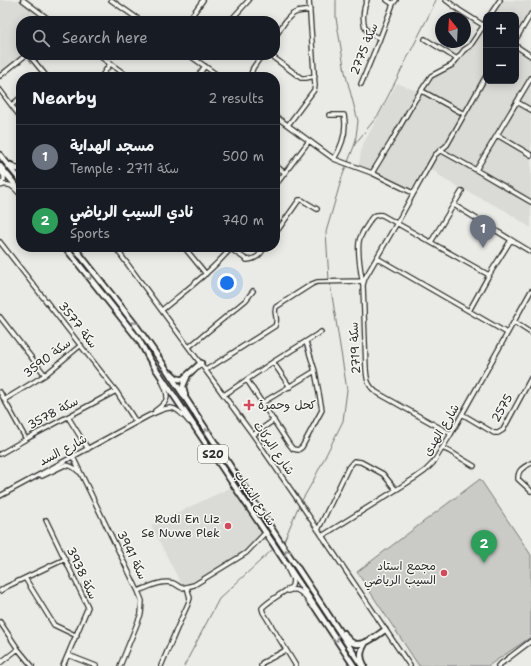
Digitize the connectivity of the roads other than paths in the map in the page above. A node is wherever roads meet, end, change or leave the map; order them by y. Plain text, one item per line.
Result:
1 (23, 0) edge
2 (111, 0) edge
3 (203, 0) edge
4 (249, 0) edge
5 (309, 0) edge
6 (367, 0) edge
7 (387, 0) edge
8 (396, 0) edge
9 (446, 0) edge
10 (500, 0) edge
11 (393, 4) junction
12 (310, 10) junction
13 (492, 12) edge
14 (531, 14) edge
15 (44, 16) edge
16 (134, 16) edge
17 (192, 16) edge
18 (235, 16) edge
19 (483, 26) edge
20 (280, 30) edge
21 (483, 30) edge
22 (519, 34) edge
23 (380, 38) junction
24 (425, 39) dead end
25 (519, 48) edge
26 (531, 56) edge
27 (21, 60) edge
28 (32, 60) edge
29 (105, 60) edge
30 (196, 60) edge
31 (259, 60) edge
32 (276, 60) edge
33 (457, 60) junction
34 (110, 64) junction
35 (205, 66) junction
36 (41, 72) edge
37 (104, 72) edge
38 (122, 72) edge
39 (201, 72) edge
40 (213, 72) edge
41 (252, 72) edge
42 (0, 76) edge
43 (315, 76) junction
44 (531, 78) edge
45 (483, 81) edge
46 (361, 84) dead end
47 (0, 90) edge
48 (422, 91) junction
49 (16, 101) edge
50 (517, 102) junction
51 (12, 105) junction
52 (531, 110) edge
53 (16, 111) edge
54 (464, 114) junction
55 (329, 115) dead end
56 (280, 119) edge
57 (288, 125) junction
58 (497, 135) junction
59 (309, 141) junction
60 (440, 150) junction
61 (0, 155) edge
62 (531, 155) edge
63 (334, 159) junction
64 (0, 166) edge
65 (16, 169) edge
66 (280, 169) edge
67 (0, 170) edge
68 (476, 170) junction
69 (285, 173) junction
70 (372, 173) junction
71 (16, 175) edge
72 (280, 180) edge
73 (0, 185) edge
74 (16, 187) edge
75 (16, 189) edge
76 (462, 191) dead end
77 (413, 194) junction
78 (530, 200) edge
79 (454, 205) junction
80 (317, 209) dead end
81 (397, 223) junction
82 (280, 227) edge
83 (511, 240) junction
84 (0, 242) edge
85 (431, 242) junction
86 (4, 249) junction
87 (0, 252) edge
88 (69, 252) edge
89 (78, 252) edge
90 (119, 252) edge
91 (188, 252) edge
92 (228, 252) edge
93 (237, 252) edge
94 (262, 252) edge
95 (531, 252) edge
96 (377, 258) junction
97 (206, 274) junction
98 (488, 275) junction
99 (362, 281) junction
100 (363, 285) junction
101 (253, 291) dead end
102 (531, 291) edge
103 (162, 310) junction
104 (469, 311) junction
105 (0, 317) edge
106 (514, 322) junction
107 (320, 332) dead end
108 (507, 333) junction
109 (531, 333) edge
110 (306, 342) junction
111 (80, 345) junction
112 (189, 347) junction
113 (150, 360) junction
114 (161, 361) junction
115 (273, 362) junction
116 (201, 363) junction
117 (206, 370) junction
118 (315, 371) junction
119 (189, 374) junction
120 (45, 375) junction
121 (531, 378) edge
122 (247, 380) junction
123 (290, 387) junction
124 (116, 391) junction
125 (0, 392) edge
126 (224, 395) junction
127 (4, 400) junction
128 (262, 403) junction
129 (191, 407) junction
130 (462, 414) junction
131 (68, 417) junction
132 (146, 417) junction
133 (274, 420) junction
134 (136, 422) junction
135 (451, 434) junction
136 (253, 435) junction
137 (26, 439) junction
138 (206, 444) junction
139 (442, 448) junction
140 (88, 449) junction
141 (0, 454) edge
142 (73, 457) junction
143 (531, 463) edge
144 (474, 466) dead end
145 (36, 476) junction
146 (82, 476) junction
147 (396, 490) junction
148 (531, 492) edge
149 (0, 496) edge
150 (46, 520) dead end
151 (318, 530) junction
152 (266, 532) junction
153 (322, 536) junction
154 (274, 545) junction
155 (65, 559) junction
156 (300, 572) junction
157 (25, 578) junction
158 (187, 587) junction
159 (0, 591) edge
160 (138, 591) junction
161 (283, 593) junction
162 (0, 622) edge
163 (325, 622) junction
164 (385, 630) junction
165 (76, 636) junction
166 (531, 641) edge
167 (366, 642) junction
168 (18, 649) junction
169 (286, 650) junction
170 (68, 655) junction
171 (0, 663) edge
172 (502, 663) junction
173 (32, 666) edge
174 (63, 666) edge
175 (96, 666) edge
176 (120, 666) edge
177 (161, 666) edge
178 (261, 666) edge
179 (296, 666) edge
180 (354, 666) edge
181 (363, 666) edge
182 (410, 666) edge
183 (498, 666) edge
184 (507, 666) edge

1 - 15 street
2 - 16 street
3 - 17 street
4 - 18 street
5 - 12 street
6 - 23 street
7 - 11 street
8 - 11 street, سكة 2775
9 - 19 street
10 - 13 street
11 - 23 street, سكة 2775
12 - 20 street
12 - 43 street
14 - 22 street
21 - 33 street
23 - 46 street, سكة 2775
24 - 33 street
25 - 26 street
27 - 42 street
28 - 36 street
29 - 34 street
30 - 35 street
31 - 41 street
32 - 43 street
33 - 48 street
34 - 37 street
34 - 38 street
35 - 39 street
35 - 40 street
43 - 57 street
44 - 50 street
45 - 54 street, سكة 2719
47 - 51 street
48 - 54 street
48 - 70 street
49 - 51 street
50 - 52 street
50 - 58 street
51 - 53 street
54 - 60 street, سكة 2719
55 - 63 street
56 - 57 street
57 - 59 street
58 - 62 street
58 - 68 street
59 - 63 street
59 - 69 street
60 - 68 street
60 - 77 street, سكة 2719
61 - 65 main road
61 - 71 main road
63 - 70 street
64 - 74 main road
66 - 69 street
67 - 73 street
68 - 78 street
69 - 72 street
70 - 77 street
73 - 75 street
76 - 79 street
77 - 81 street, سكة 2719
79 - 83 street
79 - 85 street
80 - 82 street
81 - 85 street, سكة 2719
81 - 96 street, سكة 2719
81 - 99 street, سكة 2719
83 - 95 street
83 - 98 street
84 - 86 street, سكة 3577
85 - 98 street, سكة 2719
86 - 87 street
86 - 111 street, سكة 3577
88 -> 113 main road, شارع الشباب / S20
114 -> 89 main road, شارع الشباب / S20
90 - 103 street, شارع البركات
91 - 97 street
92 - 97 street
93 - 94 street
96 - 100 street, سكة 2719
96 - 104 street
97 - 103 street
98 - 104 street
99 - 100 street, سكة 2719
99 - 117 street
100 - 135 street, سكة 2719
101 - 112 street
102 - 106 street, شارع الهدى
103 - 112 street, شارع البركات
104 - 108 street
105 - 120 street
106 - 108 street, شارع الهدى
106 - 109 street
107 - 110 street
108 - 130 street, شارع الهدى
110 - 115 street
110 - 118 street
111 - 120 street, سكة 3590
111 - 124 street, سكة 3577
112 - 116 street, شارع البركات
113 - 132 street
113 - 138 main road, شارع الشباب / S20
114 - 119 main road
114 - 129 main road, شارع الشباب / S20
115 - 122 street
115 - 123 street
116 - 117 street, شارع البركات
116 - 119 main road
117 - 126 street, شارع البركات
118 - 123 street
118 - 133 street
119 - 129 main road
120 - 127 street, سكة 3590
121 - 130 street, 2575
122 - 126 street
122 - 128 street
123 - 128 street
124 - 131 street, سكة 3578
124 - 134 street, سكة 3577
125 - 127 street
126 - 136 street, شارع البركات
127 - 137 street
128 - 133 street
156 -> 129 main road, شارع الشباب / S20
130 - 135 street, شارع الهدى
131 - 137 street, سكة 3578
131 - 140 street
132 - 134 street, شارع السد
132 - 138 street
133 - 136 street
134 - 140 street, شارع السد
135 - 139 street, شارع الهدى
136 - 151 street, شارع البركات
137 - 141 street, سكة 3578
138 - 152 main road, شارع الشباب / S20
139 - 144 street
139 - 147 street, شارع الهدى
140 - 142 street, شارع السد
142 - 145 street, شارع السد
142 - 146 street, سكة 3941
143 - 148 street
145 - 146 street
145 - 149 street, شارع السد
146 - 160 street, سكة 3941
147 - 151 street
147 - 153 street, شارع الهدى
150 - 155 street, سكة 3938
151 - 153 street, شارع البركات
152 - 154 main road, شارع الشباب / S20
152 - 158 street
153 - 164 street, شارع البركات
154 - 161 street
154 - 163 main road, شارع الشباب / S20
155 - 157 street
155 - 165 street, سكة 3938
156 - 167 main road
156 - 181 main road, شارع الشباب / S20
157 - 159 street
157 - 165 street
158 - 160 street
158 - 177 street
160 - 176 street, سكة 3941
161 - 163 street
161 - 169 street
162 - 168 street
163 -> 180 main road, شارع الشباب / S20
164 - 167 main road
164 - 182 street, شارع البركات
165 - 170 street, سكة 3938
166 - 172 street
167 - 181 main road
168 - 171 street
168 - 173 street
169 - 178 street
169 - 179 street
170 - 174 street, سكة 3938
170 - 175 street
172 - 183 street
172 - 184 street

